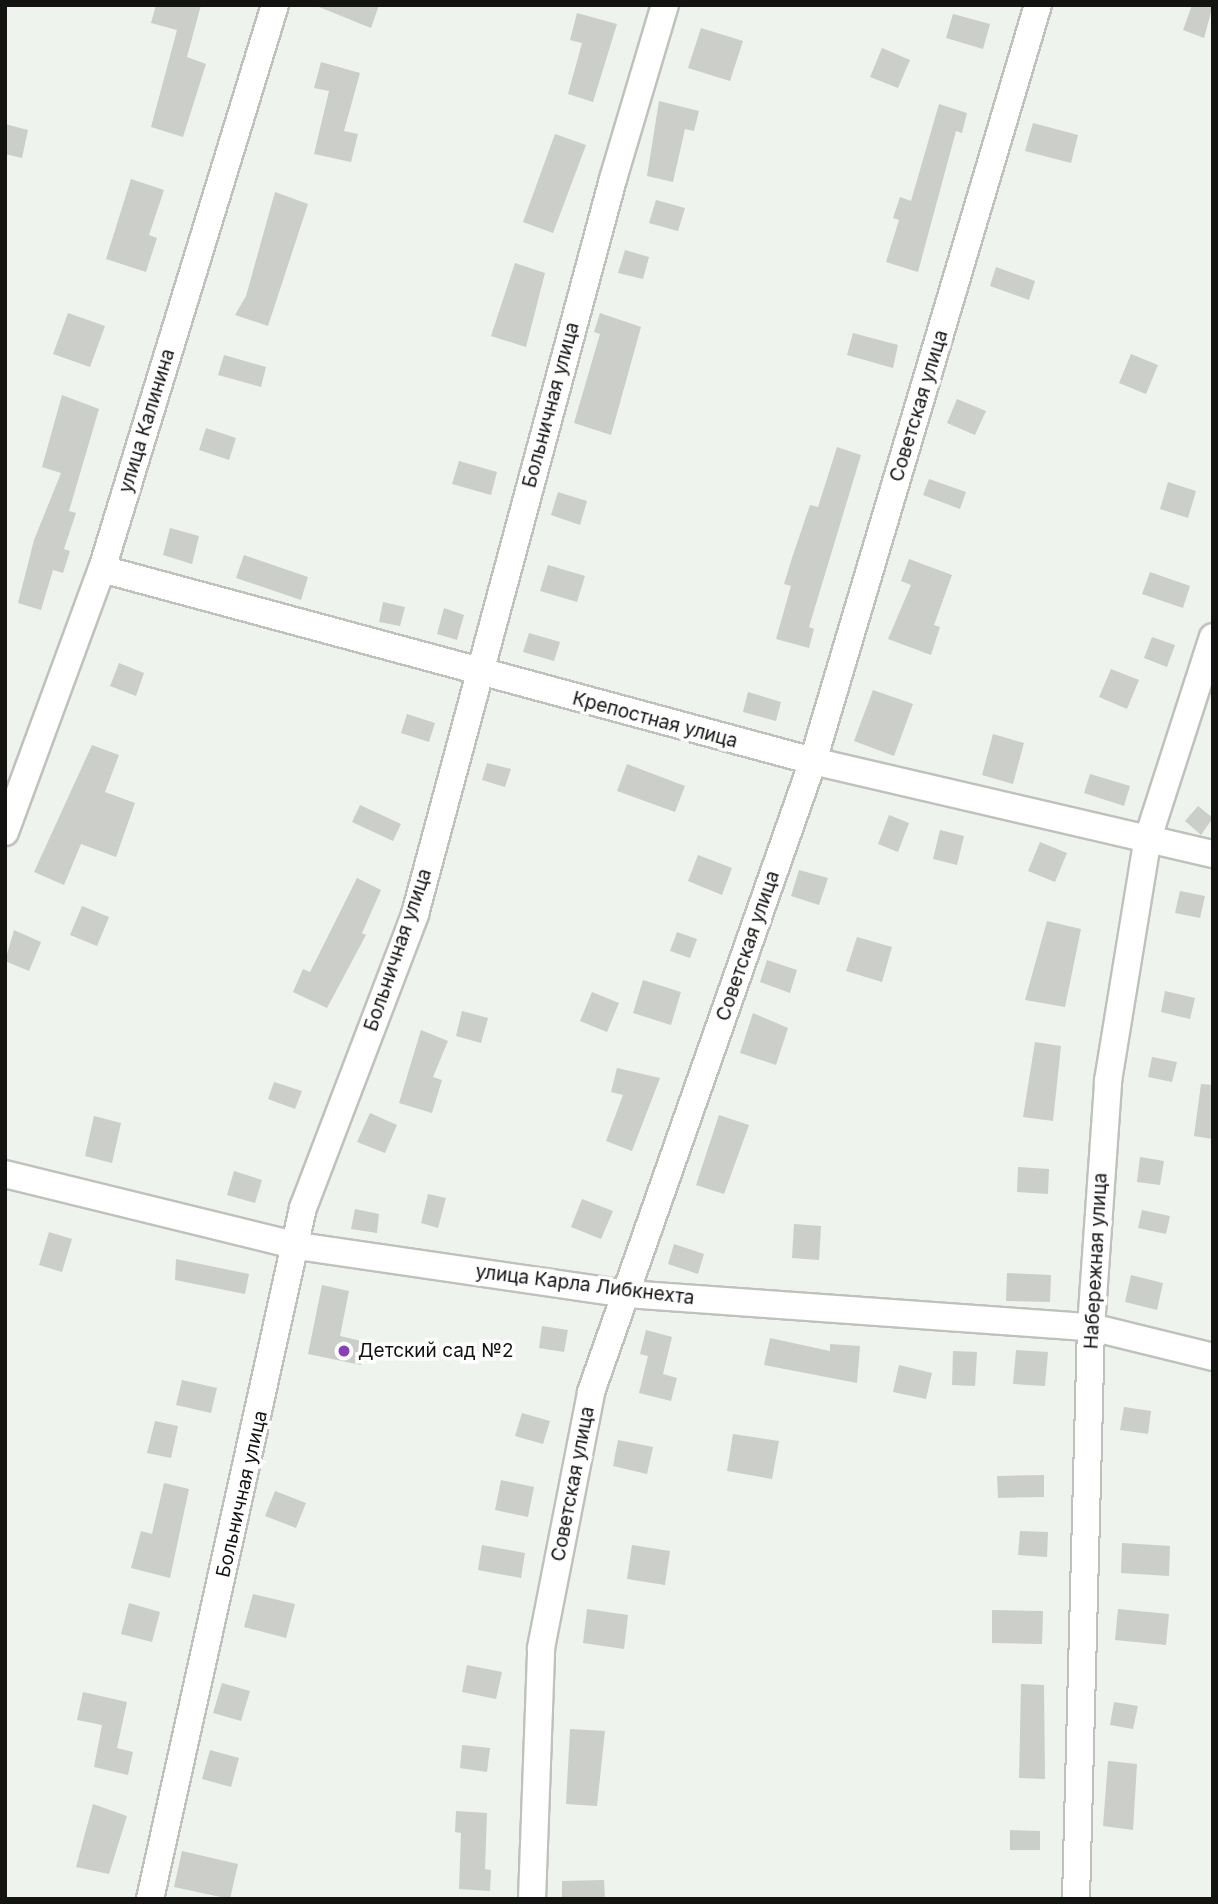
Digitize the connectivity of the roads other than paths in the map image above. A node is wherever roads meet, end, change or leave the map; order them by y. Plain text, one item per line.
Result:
1 (275, 5) edge
2 (665, 5) edge
3 (1038, 5) edge
4 (102, 569) junction
5 (1213, 637) edge
6 (478, 674) junction
7 (813, 761) junction
8 (5, 832) edge
9 (1148, 838) junction
10 (1213, 855) edge
11 (5, 1174) edge
12 (298, 1246) junction
13 (626, 1294) junction
14 (1091, 1327) junction
15 (1213, 1357) edge
16 (150, 1899) edge
17 (532, 1899) edge
18 (1076, 1899) edge

1 - 4 street, улица Калинина
2 - 6 street, Больничная улица
3 - 7 street, Советская улица
4 - 6 street, Крепостная улица
4 - 8 street, улица Калинина
5 - 9 street, Набережная улица
6 - 7 street, Крепостная улица
6 - 12 street, Больничная улица
7 - 9 street, Крепостная улица
7 - 13 street, Советская улица
9 - 10 street, Крепостная улица
9 - 14 street, Набережная улица
11 - 12 street, улица Карла Либкнехта
12 - 13 street, улица Карла Либкнехта
12 - 16 street, Больничная улица
13 - 14 street, улица Карла Либкнехта
13 - 17 street, Советская улица
14 - 15 street, улица Карла Либкнехта
14 - 18 street, Набережная улица

